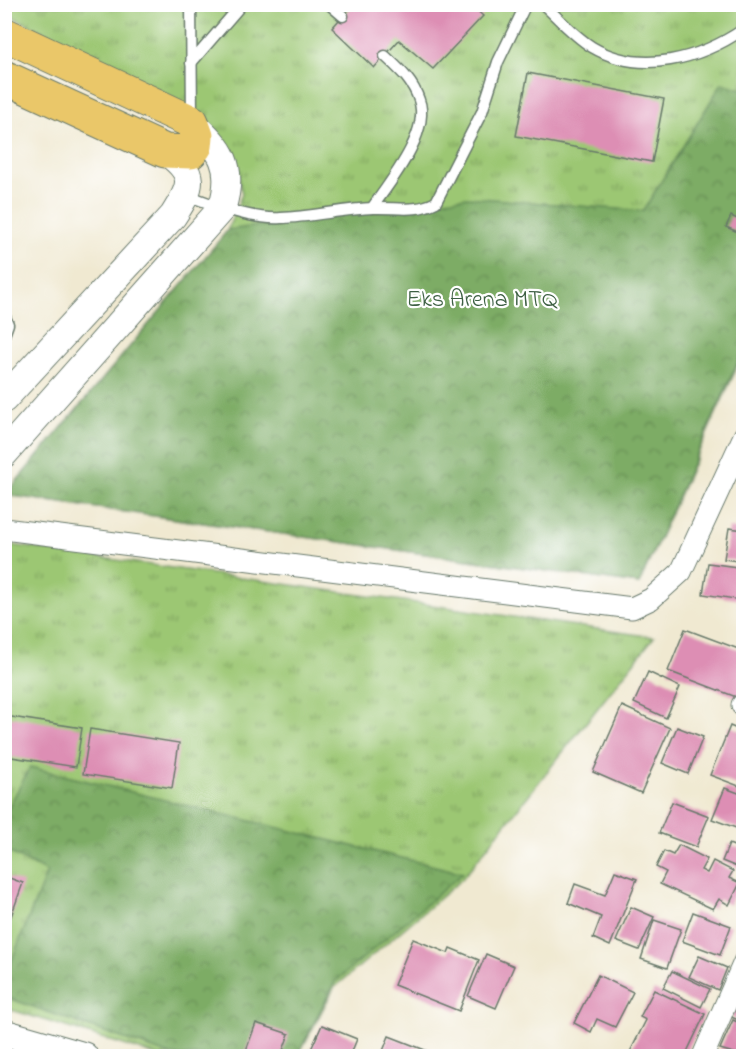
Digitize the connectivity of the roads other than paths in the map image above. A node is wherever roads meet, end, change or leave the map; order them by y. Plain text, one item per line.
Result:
1 (191, 4) edge
2 (242, 4) edge
3 (329, 4) edge
4 (526, 4) edge
5 (543, 4) edge
6 (343, 16) dead end
7 (744, 29) edge
8 (4, 34) edge
9 (385, 56) dead end
10 (191, 63) junction
11 (4, 77) edge
12 (192, 122) junction
13 (165, 151) junction
14 (187, 195) junction
15 (222, 208) junction
16 (372, 208) junction
17 (4, 315) edge
18 (4, 334) edge
19 (4, 399) edge
20 (744, 436) edge
21 (4, 454) edge
22 (4, 529) edge
23 (744, 962) edge
24 (4, 1033) edge
25 (84, 1056) edge
26 (703, 1056) edge

1 - 10 lane
2 - 10 lane
3 - 6 lane
4 - 16 lane
5 - 7 lane
8 - 12 highway
9 - 16 lane
10 - 12 lane
11 - 13 highway
12 - 13 highway
12 - 15 street
13 - 14 street
14 - 15 lane
14 - 19 street
15 - 16 lane
15 - 21 street
17 - 18 lane
20 - 22 street
23 - 26 street
24 - 25 street

